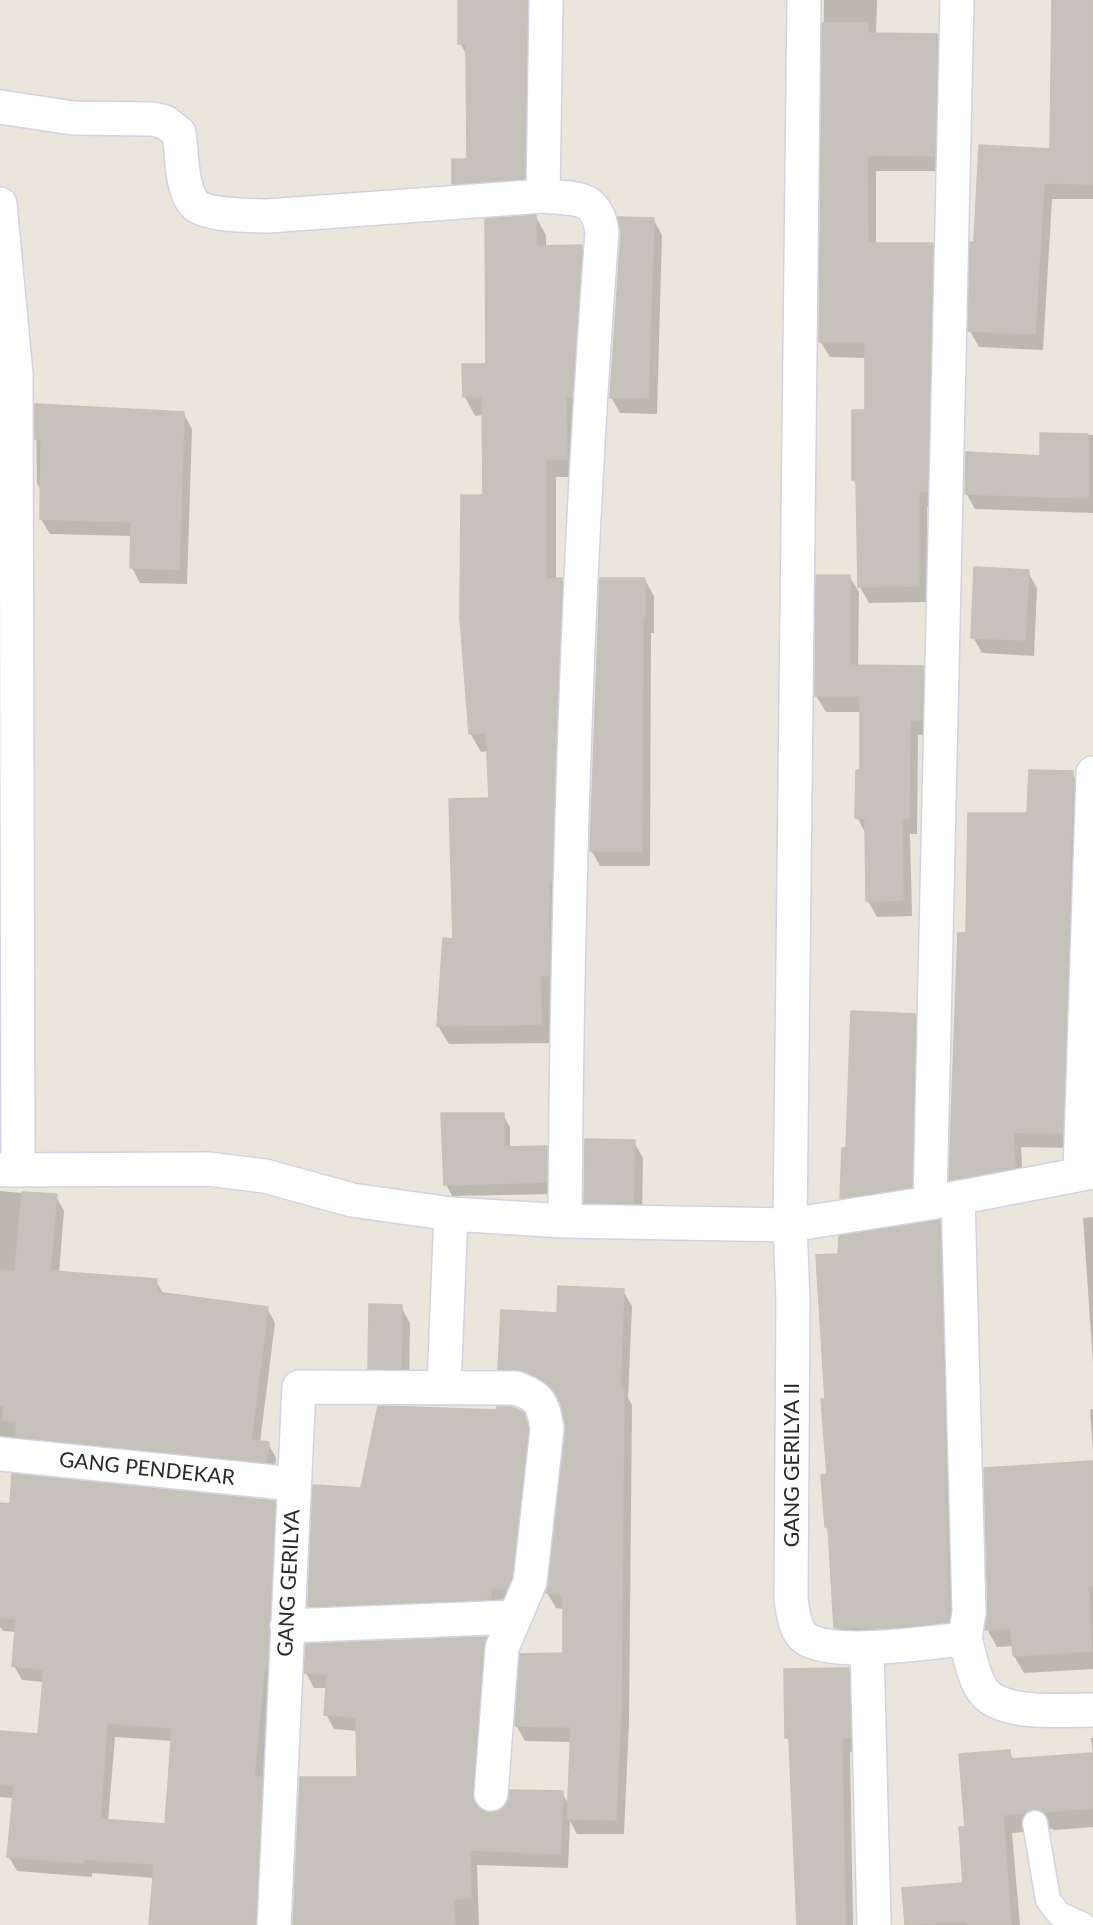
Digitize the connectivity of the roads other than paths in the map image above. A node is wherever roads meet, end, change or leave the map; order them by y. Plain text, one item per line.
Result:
1 (546, 0) edge
2 (804, 0) edge
3 (957, 0) edge
4 (0, 107) edge
5 (543, 196) junction
6 (0, 204) edge
7 (8, 374) edge
8 (1093, 773) edge
9 (9, 1170) edge
10 (1086, 1172) edge
11 (944, 1200) junction
12 (451, 1214) junction
13 (565, 1221) junction
14 (790, 1225) junction
15 (444, 1386) junction
16 (0, 1454) edge
17 (294, 1484) junction
18 (515, 1617) junction
19 (287, 1626) junction
20 (965, 1639) junction
21 (867, 1648) junction
22 (1093, 1710) edge
23 (491, 1794) dead end
24 (1035, 1823) dead end
25 (874, 1923) dead end
26 (274, 1925) edge
27 (1083, 1925) edge

1 - 5 street
2 - 14 street
3 - 11 street
4 - 5 street
5 - 13 street
6 - 7 street
7 - 9 street
8 - 10 street
9 - 12 street
10 - 11 street
11 - 14 street
11 - 20 street
12 - 13 street
12 - 15 street
13 - 14 street
14 - 21 street, GANG GERILYA II
15 - 17 street, GANG GERILYA
15 - 18 street
16 - 17 street, GANG PENDEKAR
17 - 19 street, GANG GERILYA
18 - 19 street
18 - 23 street
19 - 26 street, GANG GERILYA
20 - 21 street
20 - 22 street
21 - 25 street
24 - 27 lane

